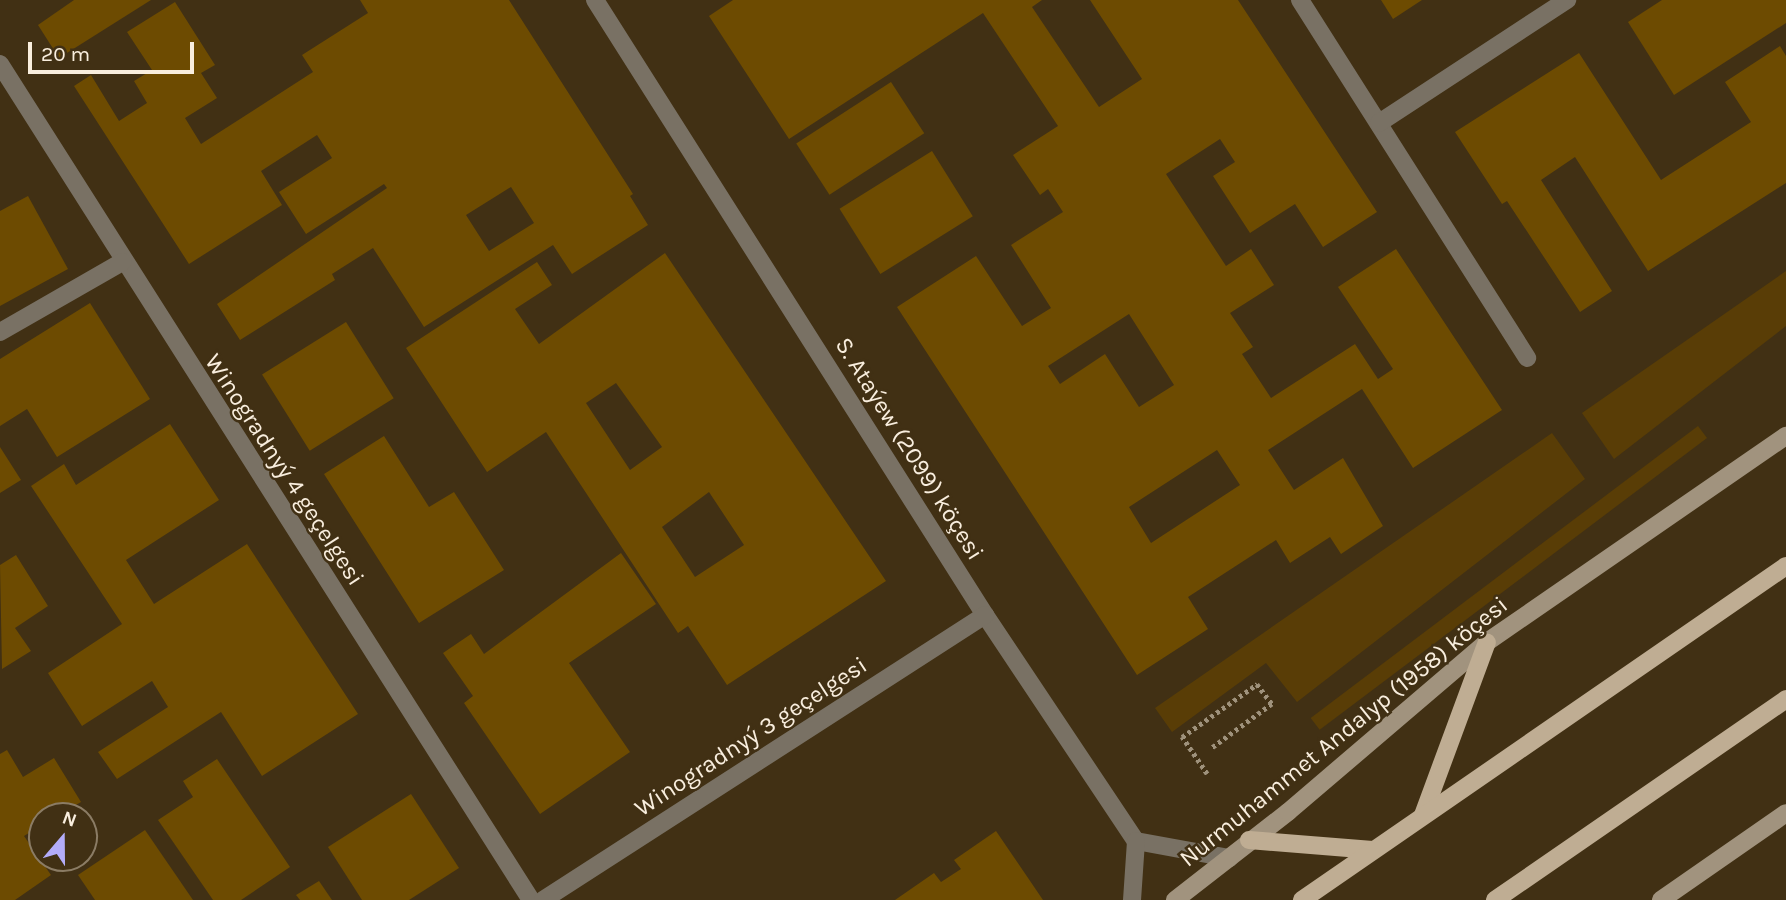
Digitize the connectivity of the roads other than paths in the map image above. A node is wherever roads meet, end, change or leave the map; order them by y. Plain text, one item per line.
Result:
1 (595, 0) edge
2 (1300, 0) edge
3 (1567, 0) edge
4 (0, 64) edge
5 (1379, 123) junction
6 (122, 262) junction
7 (0, 332) edge
8 (1527, 358) dead end
9 (1786, 436) edge
10 (1786, 566) edge
11 (985, 615) junction
12 (1487, 642) junction
13 (1786, 699) edge
14 (1786, 813) edge
15 (1423, 815) junction
16 (1249, 840) junction
17 (1136, 841) junction
18 (1373, 850) junction
19 (1229, 858) junction
20 (531, 900) edge
21 (543, 900) edge
22 (1132, 900) edge
23 (1175, 900) edge
24 (1302, 900) edge
25 (1495, 900) edge
26 (1661, 900) edge

1 - 11 street, S. Ataýew (2099) köçesi
2 - 5 street
3 - 5 street
4 - 6 street, Winogradnyý 4 geçelgesi
5 - 8 street
6 - 7 street
6 - 20 street, Winogradnyý 4 geçelgesi
9 - 12 street, Nurmuhammet Andalyp (1958) köçesi
10 - 15 main road
11 - 17 street, S. Ataýew (2099) köçesi
11 - 21 street, Winogradnyý 3 geçelgesi
12 - 15 main road
12 - 16 street, Nurmuhammet Andalyp (1958) köçesi
13 - 25 main road
14 - 26 street
15 - 18 main road
16 - 18 main road
16 - 19 street, Nurmuhammet Andalyp (1958) köçesi
17 - 19 street
17 - 22 street
18 - 24 main road
19 - 23 street, Nurmuhammet Andalyp (1958) köçesi

